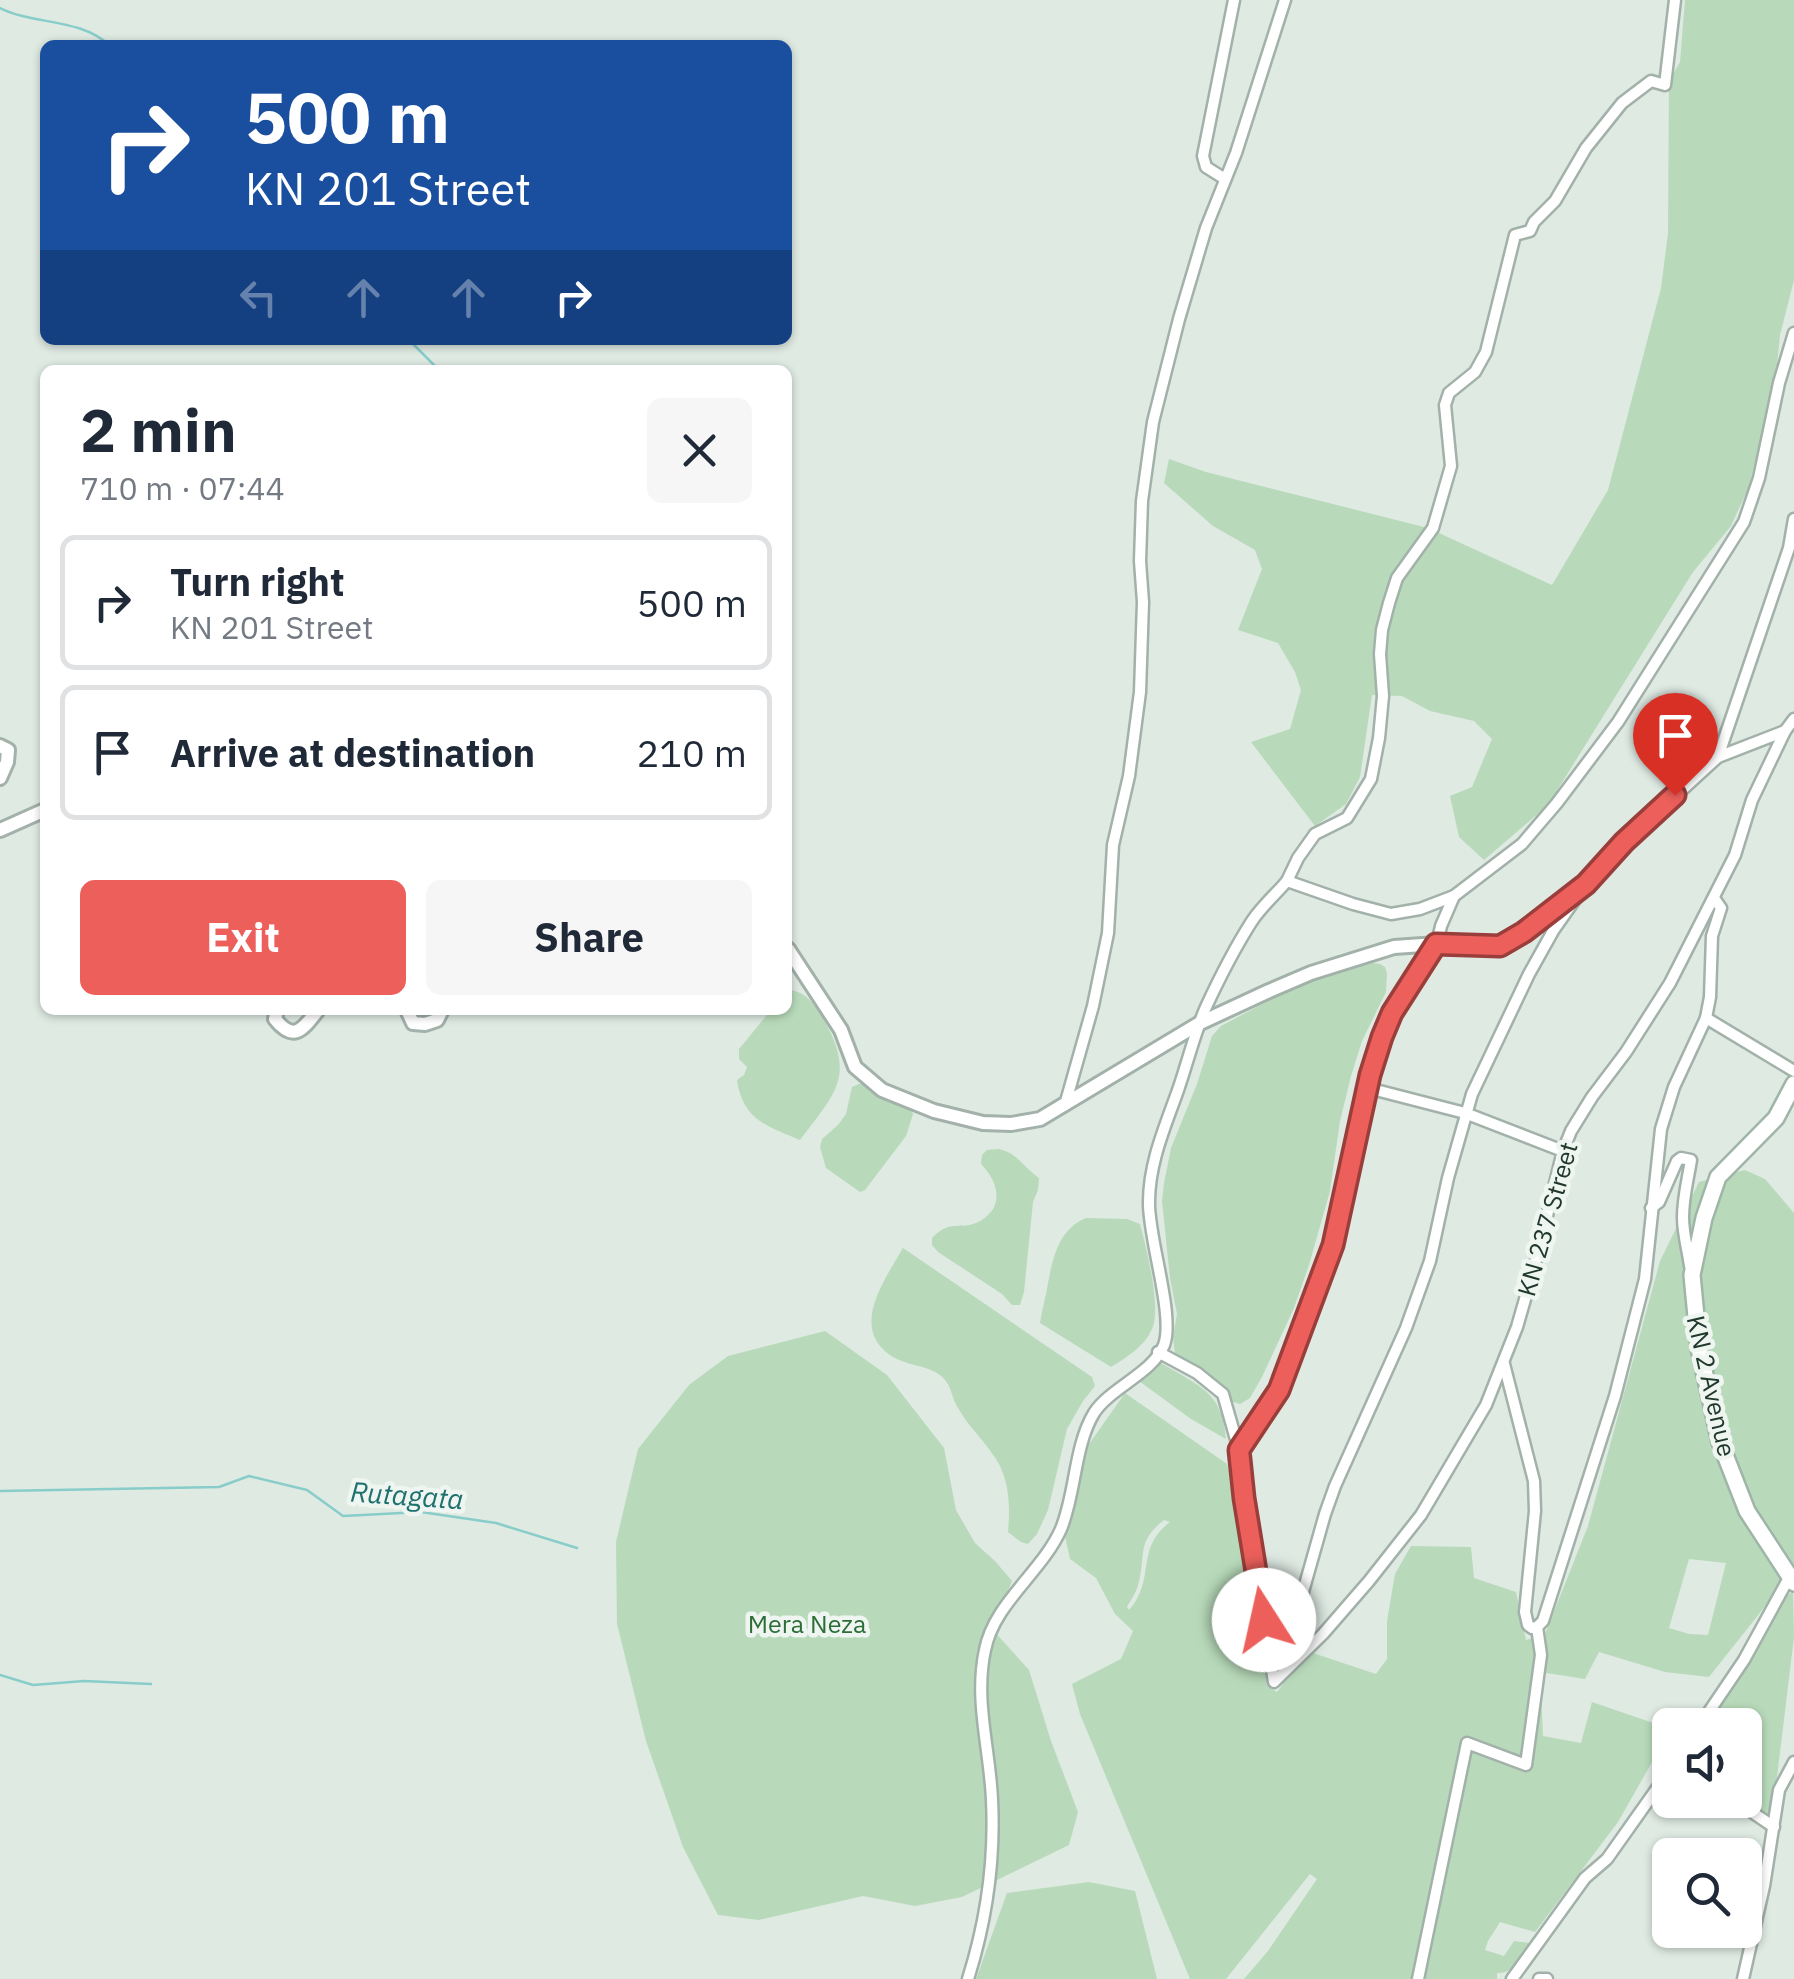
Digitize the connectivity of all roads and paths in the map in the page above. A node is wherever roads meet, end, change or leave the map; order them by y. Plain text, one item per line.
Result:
1 (1234, 0) edge
2 (1285, 0) edge
3 (1675, 0) edge
4 (1225, 179) junction
5 (1794, 333) edge
6 (1794, 519) edge
7 (1791, 549) edge
8 (1794, 719) edge
9 (1786, 731) junction
10 (0, 746) edge
11 (1718, 756) junction
12 (0, 778) edge
13 (40, 812) edge
14 (0, 830) edge
15 (1287, 881) junction
16 (1586, 884) junction
17 (1454, 896) junction
18 (1714, 898) junction
19 (1436, 944) junction
20 (792, 956) edge
21 (276, 1015) edge
22 (314, 1015) edge
23 (410, 1015) edge
24 (440, 1015) edge
25 (1706, 1018) junction
26 (1200, 1022) junction
27 (1794, 1071) edge
28 (1794, 1084) edge
29 (1368, 1088) junction
30 (1065, 1106) junction
31 (1465, 1113) junction
32 (1563, 1151) junction
33 (1651, 1208) junction
34 (1692, 1275) junction
35 (1158, 1352) junction
36 (1504, 1363) junction
37 (1239, 1450) junction
38 (1792, 1577) edge
39 (1538, 1627) junction
40 (1297, 1657) junction
41 (1712, 1708) edge
42 (1794, 1762) edge
43 (1652, 1795) edge
44 (1762, 1818) edge
45 (1774, 1826) junction
46 (968, 1979) edge
47 (1418, 1979) edge
48 (1512, 1979) edge
49 (1539, 1979) edge
50 (1547, 1979) edge
51 (1743, 1979) edge

1 - 4 street
2 - 4 street
3 - 15 street
4 - 30 street
5 - 17 street
6 - 7 street
7 - 11 street
8 - 9 street, KN 237 Street
9 - 11 street
9 - 18 street, KN 237 Street
10 - 12 street
11 - 16 street
13 - 14 street
15 - 17 street
15 - 26 street
16 - 19 street
16 - 31 street
17 - 19 street
18 - 25 street
18 - 32 street, KN 237 Street
19 - 26 street
19 - 29 street
20 - 30 street
21 - 22 street
23 - 24 street
25 - 27 street
25 - 33 street
26 - 30 street
26 - 35 street
28 - 34 main road, KN 2 Avenue
29 - 31 street
29 - 37 street
31 - 32 street
31 - 40 street
32 - 36 street, KN 237 Street
33 - 34 street
33 - 39 street
34 - 38 main road, KN 2 Avenue
35 - 37 street
35 - 46 street
36 - 39 street
36 - 40 street, KN 237 Street
37 - 40 street, KN 237 Street
38 - 41 street
39 - 47 street
42 - 45 street
43 - 48 street
44 - 45 street
45 - 51 street
49 - 50 street

